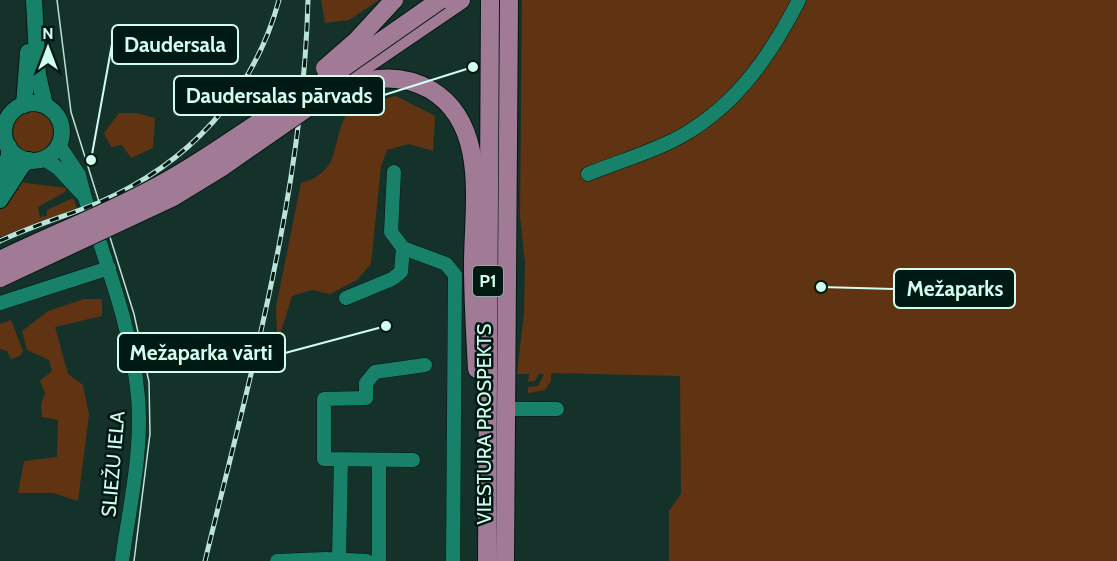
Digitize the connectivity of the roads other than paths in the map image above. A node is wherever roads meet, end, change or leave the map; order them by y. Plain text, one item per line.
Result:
1 (394, 0) edge
2 (440, 0) edge
3 (461, 0) edge
4 (490, 0) edge
5 (509, 0) edge
6 (800, 0) edge
7 (34, 8) edge
8 (314, 104) junction
9 (24, 105) junction
10 (45, 105) junction
11 (280, 108) junction
12 (59, 146) junction
13 (9, 147) junction
14 (36, 160) junction
15 (394, 172) dead end
16 (588, 174) dead end
17 (0, 178) edge
18 (85, 198) junction
19 (0, 200) edge
20 (403, 248) junction
21 (0, 260) edge
22 (109, 268) junction
23 (0, 278) edge
24 (346, 298) dead end
25 (0, 303) edge
26 (425, 365) dead end
27 (506, 409) junction
28 (557, 409) dead end
29 (488, 431) junction
30 (341, 460) junction
31 (413, 460) dead end
32 (379, 461) junction
33 (330, 560) edge
34 (122, 561) edge
35 (277, 561) edge
36 (367, 561) edge
37 (379, 561) edge
38 (453, 561) edge
39 (487, 561) edge
40 (506, 561) edge

1 - 11 main road, bridge
2 - 11 main road, bridge
3 - 8 main road
4 - 29 main road, VIESTURA PROSPEKTS / P1
5 - 27 main road, VIESTURA PROSPEKTS / P1
6 - 16 street
7 - 9 street
7 - 10 street
8 - 23 main road, bridge
8 - 29 main road
9 - 10 street
9 - 13 street
10 - 12 street
11 - 21 main road, bridge
12 - 14 street
12 - 18 street, SLIEŽU IELA
13 - 14 street
13 - 17 street
14 - 18 street, SLIEŽU IELA
14 - 19 street
15 - 20 street
18 - 22 street, SLIEŽU IELA
20 - 24 street
20 - 38 street
22 - 25 street
22 - 34 street, SLIEŽU IELA
26 - 30 street
27 - 28 street
27 - 40 main road, VIESTURA PROSPEKTS / P1
29 - 39 main road, VIESTURA PROSPEKTS / P1
30 - 32 street
30 - 33 street
31 - 32 street
32 - 37 street
33 - 35 street
33 - 36 street

